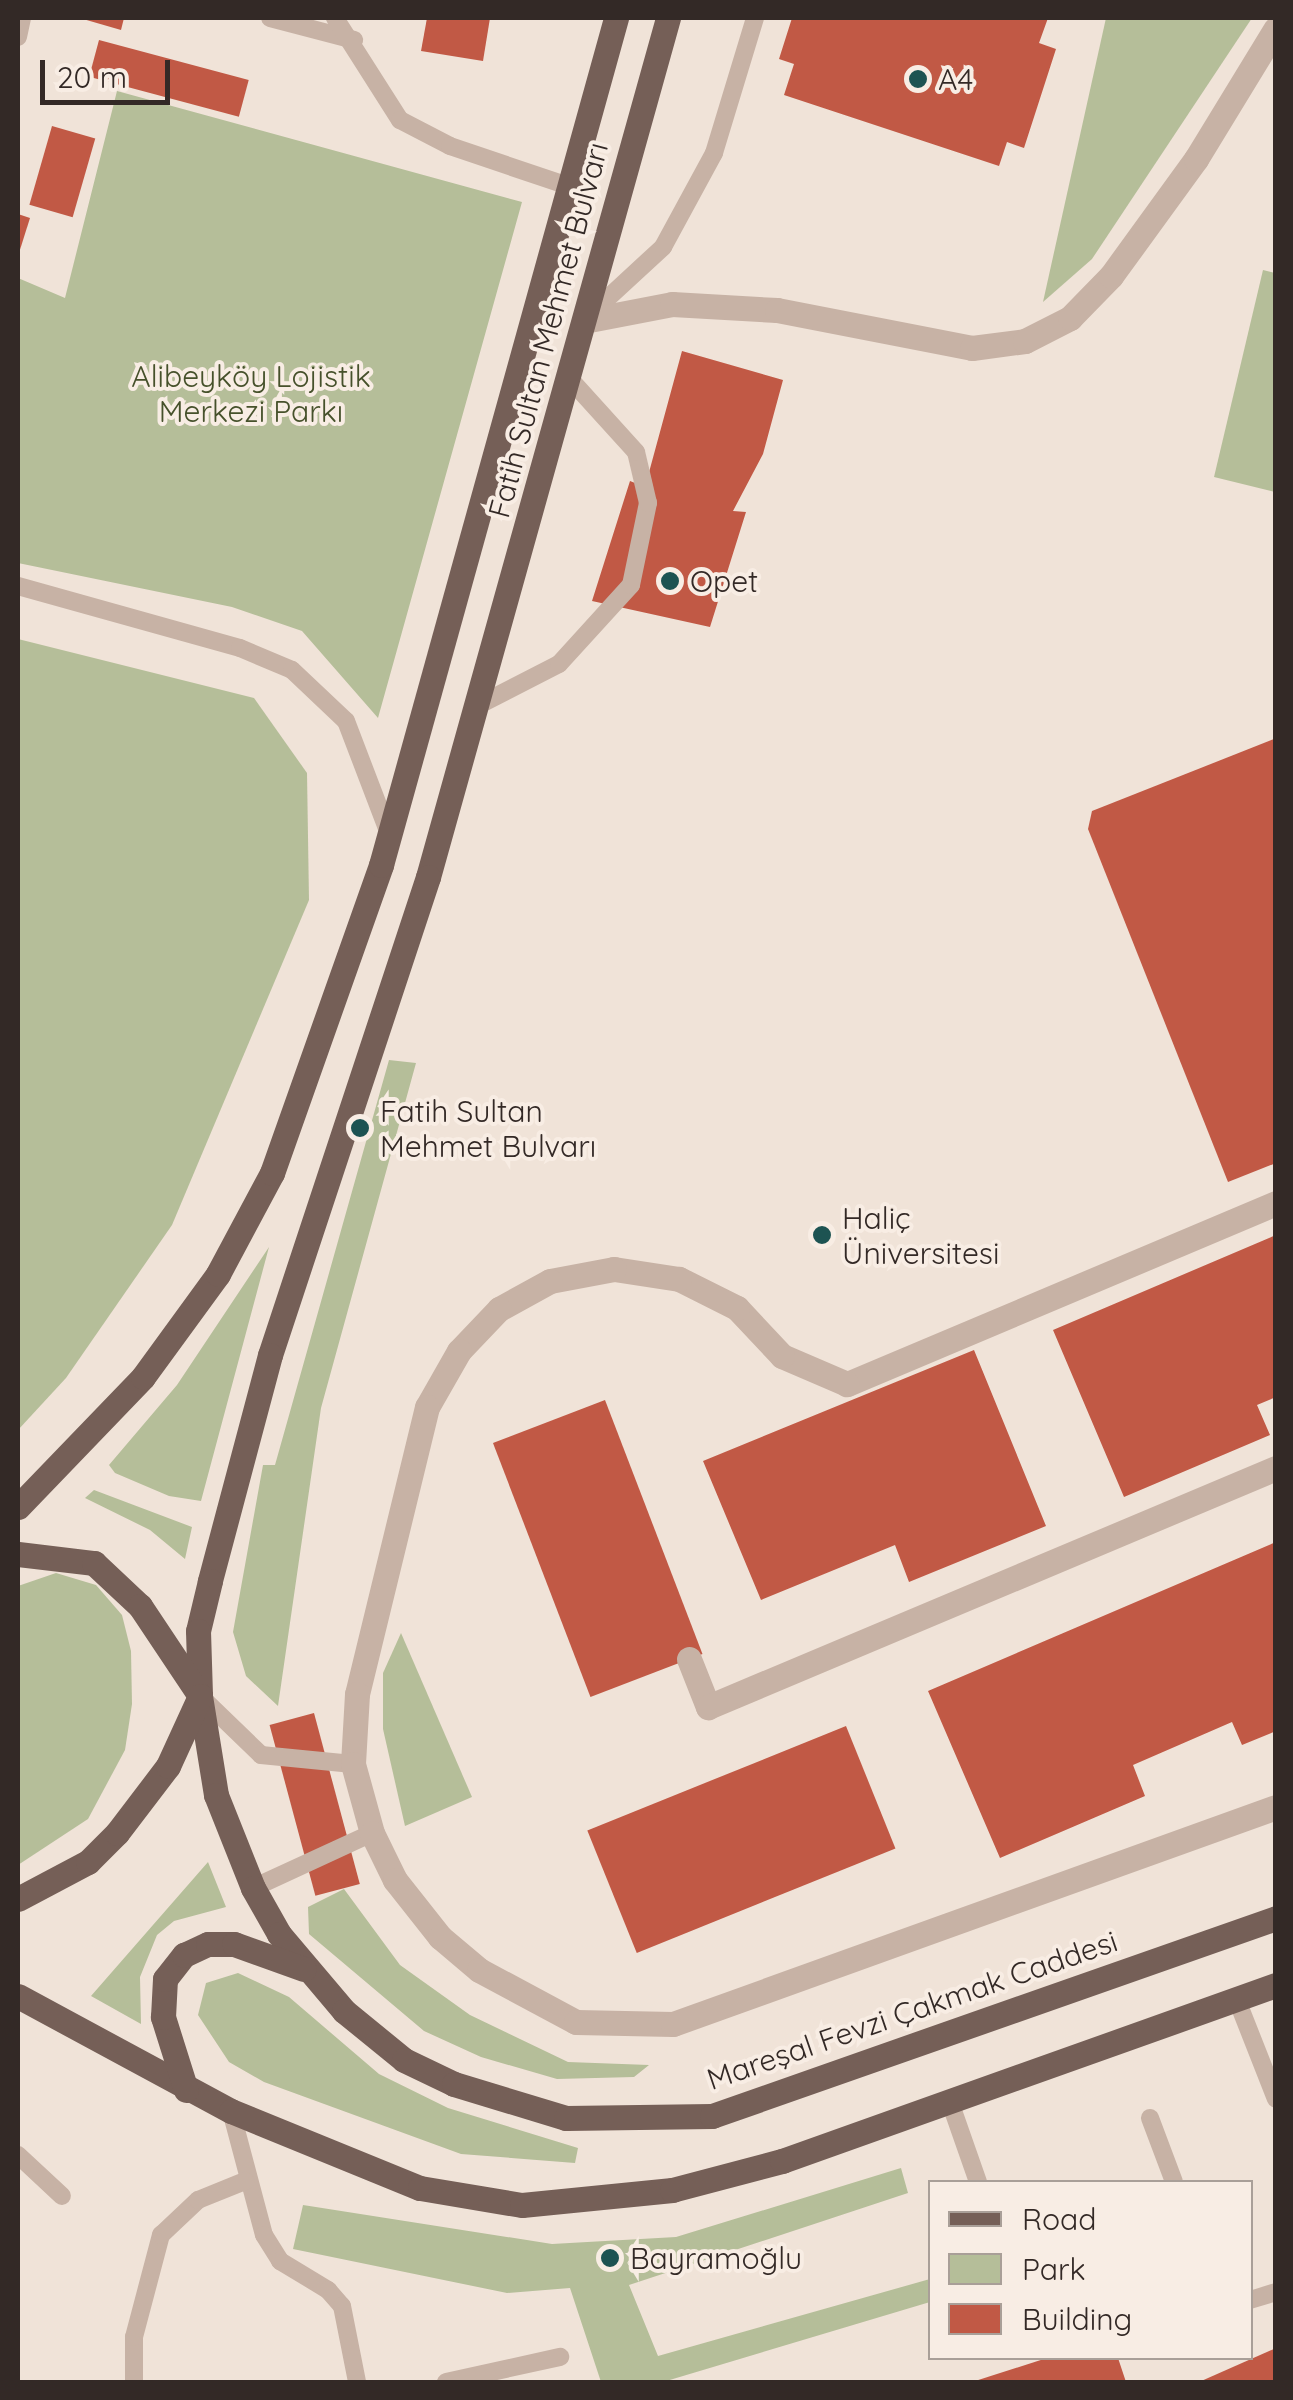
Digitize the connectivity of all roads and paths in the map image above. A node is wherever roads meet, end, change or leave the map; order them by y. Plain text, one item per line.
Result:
1 (22, 18) edge
2 (270, 18) edge
3 (336, 18) edge
4 (616, 18) edge
5 (668, 18) edge
6 (756, 18) edge
7 (1276, 28) edge
8 (18, 37) edge
9 (354, 40) junction
10 (568, 186) junction
11 (584, 320) junction
12 (569, 378) junction
13 (18, 586) edge
14 (477, 706) junction
15 (388, 831) junction
16 (1276, 1203) edge
17 (1276, 1468) edge
18 (18, 1507) edge
19 (18, 1554) edge
20 (689, 1659) dead end
21 (200, 1696) junction
22 (353, 1764) junction
23 (1276, 1806) edge
24 (372, 1833) junction
25 (252, 1888) junction
26 (18, 1900) edge
27 (1276, 1918) edge
28 (304, 1969) junction
29 (1276, 1986) edge
30 (18, 1996) edge
31 (1237, 2000) junction
32 (186, 2090) junction
33 (1276, 2099) edge
34 (950, 2102) junction
35 (231, 2111) junction
36 (1150, 2118) dead end
37 (18, 2155) edge
38 (977, 2180) edge
39 (1173, 2180) edge
40 (245, 2181) junction
41 (62, 2196) dead end
42 (560, 2357) dead end
43 (134, 2382) edge
44 (357, 2382) edge
45 (446, 2382) edge

1 - 8 lane
2 - 9 lane
3 - 9 lane
4 - 10 main road, Fatih Sultan Mehmet Bulvarı
5 - 11 main road, Fatih Sultan Mehmet Bulvarı
6 - 11 lane
7 - 11 street
9 - 10 lane
10 - 15 main road, Fatih Sultan Mehmet Bulvarı
11 - 12 main road, Fatih Sultan Mehmet Bulvarı
12 - 14 main road, Fatih Sultan Mehmet Bulvarı
12 - 14 lane
13 - 15 lane
14 - 21 main road, Fatih Sultan Mehmet Bulvarı
15 - 18 main road, Fatih Sultan Mehmet Bulvarı
16 - 22 street
17 - 20 street
19 - 21 main road
21 - 22 lane
21 - 25 main road, Mareşal Fevzi Çakmak Caddesi
21 - 26 main road
22 - 24 street
23 - 24 street
24 - 25 lane
25 - 28 main road, Mareşal Fevzi Çakmak Caddesi
27 - 28 main road, Mareşal Fevzi Çakmak Caddesi
28 - 32 main road
29 - 31 main road
30 - 32 main road
31 - 33 lane
31 - 34 main road
32 - 35 main road
34 - 35 main road
34 - 38 lane
35 - 40 lane
36 - 39 lane
37 - 41 lane
40 - 43 lane
40 - 44 lane
42 - 45 lane

